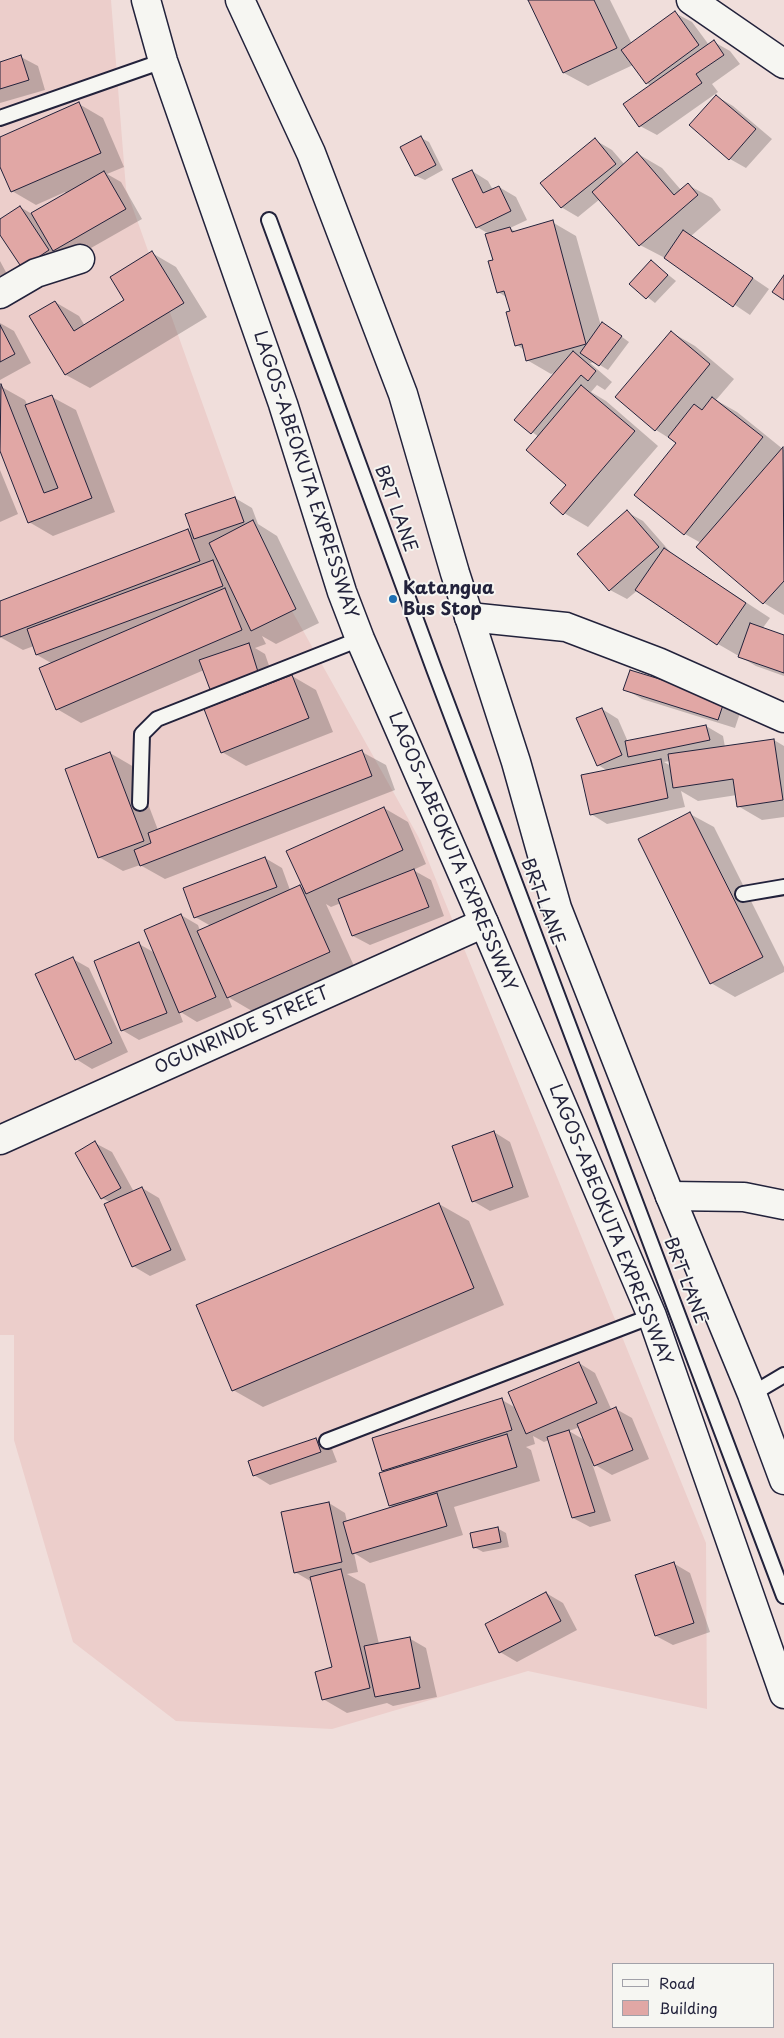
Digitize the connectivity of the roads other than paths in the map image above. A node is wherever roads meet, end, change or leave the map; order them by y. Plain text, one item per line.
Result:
1 (146, 0) edge
2 (240, 0) edge
3 (691, 0) edge
4 (163, 61) junction
5 (784, 64) edge
6 (0, 118) edge
7 (269, 220) dead end
8 (80, 259) dead end
9 (0, 294) edge
10 (469, 617) junction
11 (360, 639) junction
12 (784, 718) edge
13 (140, 803) dead end
14 (784, 887) edge
15 (743, 894) dead end
16 (484, 923) junction
17 (0, 1140) edge
18 (670, 1196) junction
19 (784, 1204) edge
20 (652, 1316) junction
21 (784, 1375) edge
22 (752, 1394) junction
23 (327, 1441) dead end
24 (784, 1480) edge
25 (784, 1596) edge
26 (784, 1694) edge

1 - 4 main road, LAGOS-ABEOKUTA EXPRESSWAY
2 - 10 main road
3 - 5 main road
4 - 6 lane
4 - 11 main road, LAGOS-ABEOKUTA EXPRESSWAY
7 - 25 lane, BRT LANE
8 - 9 main road
10 - 12 main road
10 - 18 main road
11 - 13 lane
11 - 16 main road, LAGOS-ABEOKUTA EXPRESSWAY
14 - 15 lane
16 - 17 main road, OGUNRINDE STREET
16 - 20 main road, LAGOS-ABEOKUTA EXPRESSWAY
18 - 19 main road
18 - 22 main road
20 - 23 lane
20 - 26 main road, LAGOS-ABEOKUTA EXPRESSWAY
21 - 22 lane
22 - 24 main road

